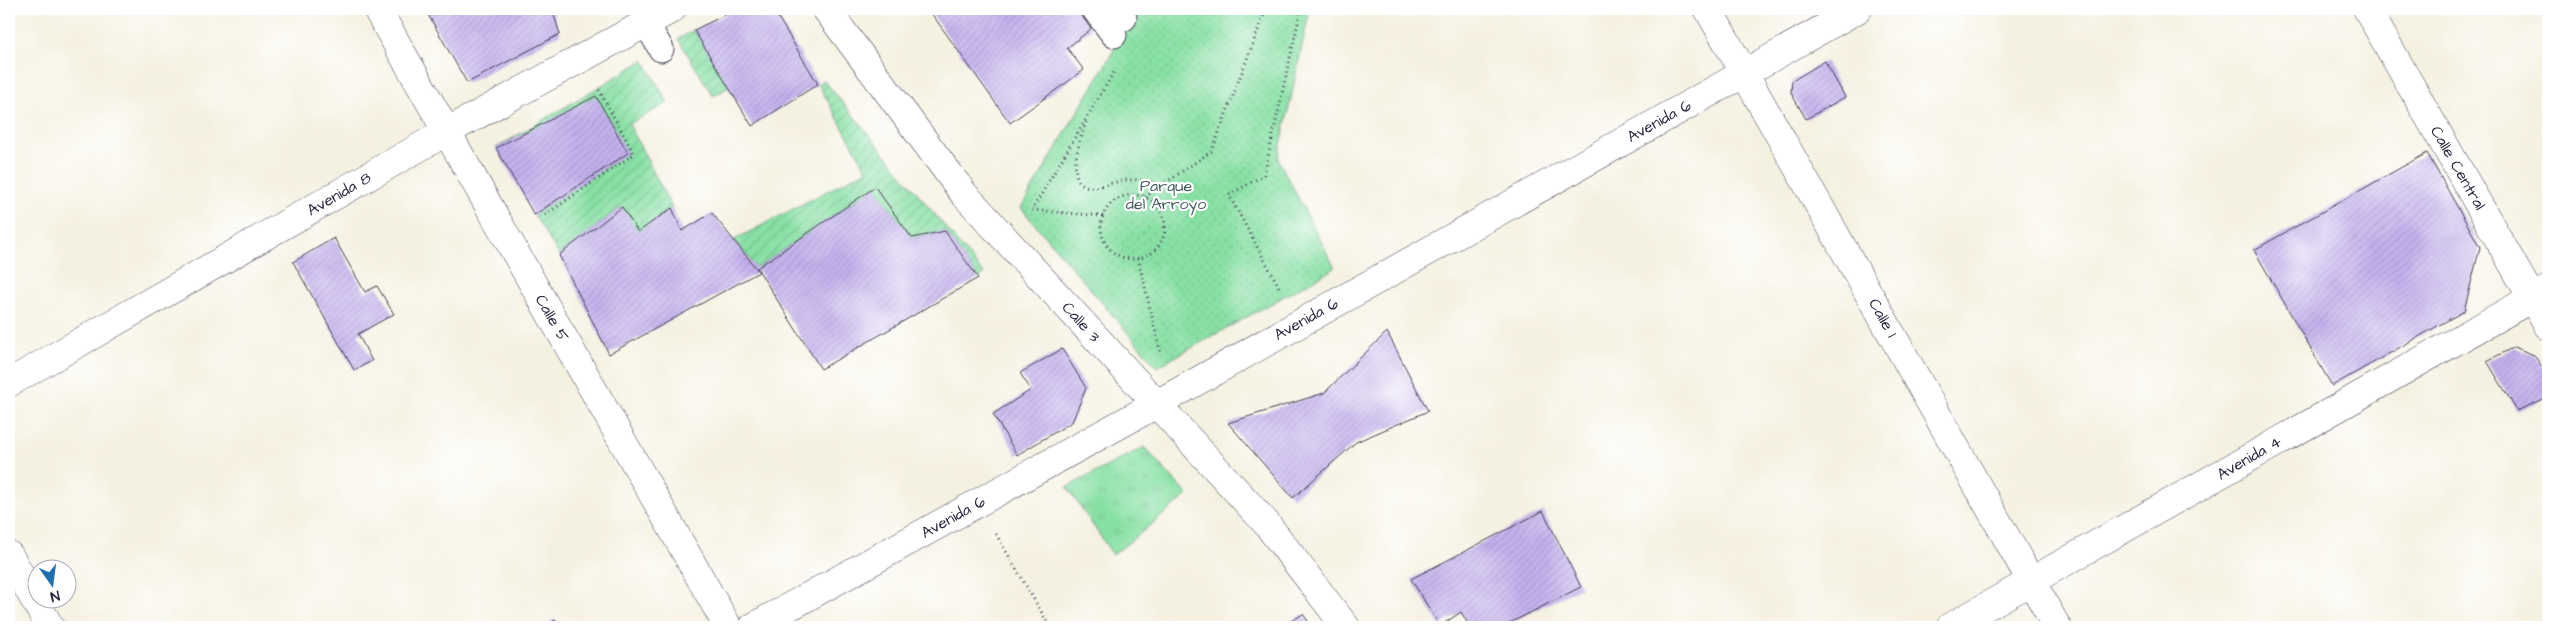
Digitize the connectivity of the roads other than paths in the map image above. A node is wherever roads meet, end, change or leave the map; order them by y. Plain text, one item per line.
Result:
1 (377, 9) edge
2 (672, 9) edge
3 (826, 9) edge
4 (1094, 9) edge
5 (1708, 9) edge
6 (1858, 9) edge
7 (2367, 9) edge
8 (1119, 20) edge
9 (646, 24) junction
10 (661, 49) dead end
11 (1745, 73) junction
12 (446, 132) junction
13 (2540, 294) edge
14 (2548, 326) edge
15 (9, 383) edge
16 (1155, 404) junction
17 (9, 555) edge
18 (2031, 582) junction
19 (50, 627) edge
20 (728, 627) edge
21 (753, 627) edge
22 (1346, 627) edge
23 (1950, 627) edge
24 (2057, 627) edge

1 - 12 street, Calle 5
2 - 9 street, Avenida 8
3 - 16 street, Calle 3
4 - 8 lane
5 - 11 street, Calle 1
6 - 11 street, Avenida 6
7 - 13 street, Calle Central
9 - 10 lane
9 - 12 street, Avenida 8
11 - 16 street, Avenida 6
11 - 18 street, Calle 1
12 - 15 street, Avenida 8
12 - 20 street, Calle 5
13 - 14 street, Calle Central
13 - 18 street, Avenida 4
16 - 21 street, Avenida 6
16 - 22 street, Calle 3
17 - 19 street
18 - 23 street, Avenida 4
18 - 24 street, Calle 1

